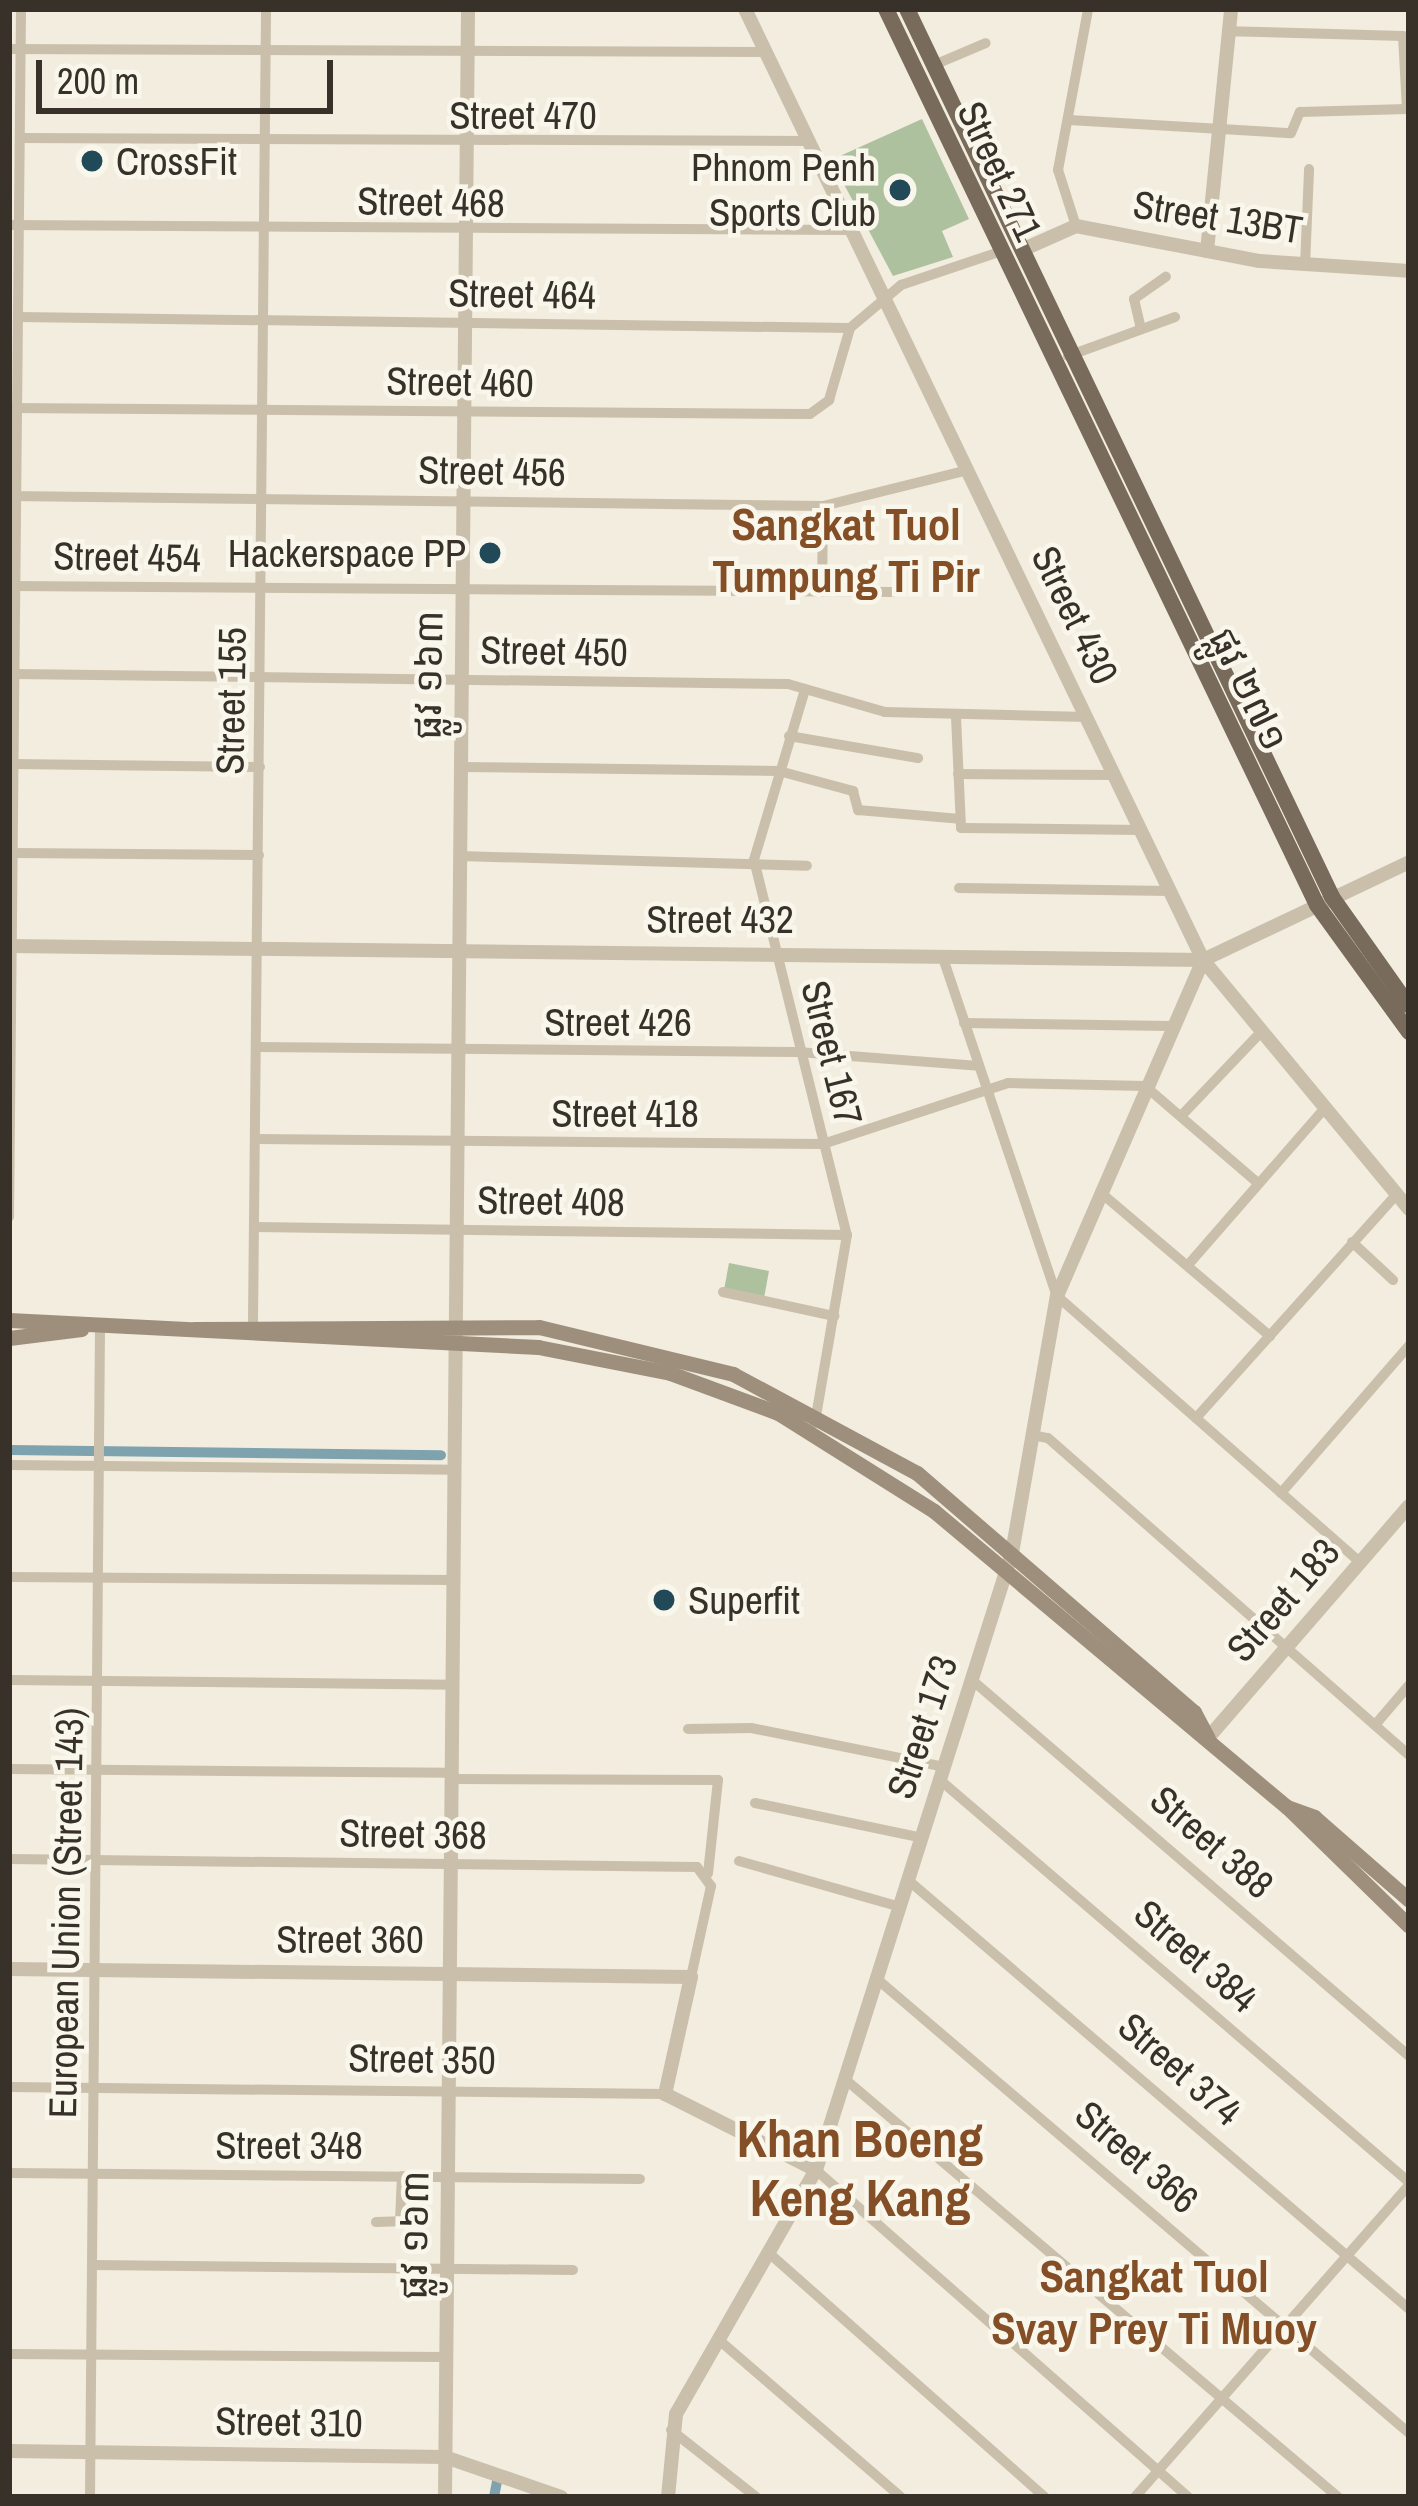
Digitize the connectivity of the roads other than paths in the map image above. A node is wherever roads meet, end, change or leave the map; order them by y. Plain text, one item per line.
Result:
1 (21, 9) edge
2 (266, 9) edge
3 (468, 9) edge
4 (745, 9) edge
5 (886, 9) edge
6 (907, 9) edge
7 (1088, 9) edge
8 (1231, 9) edge
9 (1229, 31) junction
10 (986, 43) dead end
11 (16, 50) edge
12 (765, 52) junction
13 (266, 53) junction
14 (467, 56) junction
15 (934, 65) junction
16 (1069, 120) junction
17 (1220, 131) junction
18 (21, 137) junction
19 (809, 141) junction
20 (265, 143) junction
21 (466, 146) junction
22 (1309, 169) dead end
23 (15, 225) edge
24 (1076, 226) junction
25 (264, 230) junction
26 (852, 230) junction
27 (466, 233) junction
28 (1022, 250) junction
29 (1002, 251) junction
30 (1207, 251) junction
31 (1305, 266) junction
32 (1409, 271) edge
33 (1166, 277) dead end
34 (884, 297) junction
35 (19, 317) junction
36 (1174, 317) dead end
37 (264, 320) junction
38 (465, 323) junction
39 (850, 328) junction
40 (1141, 328) junction
41 (1072, 354) junction
42 (1054, 361) junction
43 (14, 408) edge
44 (263, 410) junction
45 (464, 413) junction
46 (968, 470) junction
47 (13, 496) edge
48 (262, 499) junction
49 (463, 500) junction
50 (823, 506) junction
51 (13, 586) edge
52 (262, 589) junction
53 (462, 590) junction
54 (822, 592) junction
55 (893, 592) dead end
56 (15, 674) junction
57 (261, 677) junction
58 (461, 680) junction
59 (804, 693) junction
60 (956, 717) junction
61 (1087, 717) junction
62 (789, 736) junction
63 (917, 758) dead end
64 (14, 764) junction
65 (260, 767) junction
66 (460, 767) junction
67 (779, 771) junction
68 (958, 774) junction
69 (1114, 775) junction
70 (960, 823) junction
71 (1141, 830) junction
72 (13, 854) junction
73 (259, 855) junction
74 (459, 856) junction
75 (754, 860) junction
76 (1409, 862) edge
77 (807, 866) dead end
78 (959, 887) dead end
79 (1170, 891) junction
80 (1325, 901) junction
81 (10, 946) edge
82 (258, 948) junction
83 (459, 950) junction
84 (777, 952) junction
85 (942, 955) junction
86 (1204, 960) junction
87 (1409, 1006) edge
88 (964, 1023) junction
89 (1170, 1026) junction
90 (1262, 1031) junction
91 (1409, 1032) edge
92 (257, 1047) junction
93 (459, 1052) junction
94 (798, 1052) junction
95 (978, 1066) junction
96 (1145, 1086) junction
97 (986, 1090) junction
98 (1325, 1108) junction
99 (1182, 1115) junction
100 (255, 1139) junction
101 (458, 1142) junction
102 (823, 1144) junction
103 (1259, 1184) junction
104 (1100, 1192) junction
105 (1397, 1194) junction
106 (1409, 1209) edge
107 (9, 1217) edge
108 (254, 1227) junction
109 (458, 1230) junction
110 (847, 1235) junction
111 (1352, 1242) junction
112 (1188, 1265) junction
113 (1393, 1280) dead end
114 (723, 1292) dead end
115 (1058, 1296) junction
116 (834, 1316) junction
117 (9, 1320) edge
118 (253, 1322) junction
119 (458, 1324) junction
120 (92, 1329) junction
121 (192, 1330) junction
122 (582, 1333) junction
123 (1270, 1336) junction
124 (9, 1338) edge
125 (458, 1342) junction
126 (1409, 1346) edge
127 (578, 1352) junction
128 (819, 1412) junction
129 (1196, 1418) junction
130 (811, 1431) junction
131 (1032, 1435) junction
132 (100, 1455) junction
133 (9, 1465) edge
134 (456, 1470) junction
135 (1281, 1493) junction
136 (1409, 1506) edge
137 (1012, 1553) junction
138 (1360, 1562) junction
139 (1005, 1574) junction
140 (9, 1577) edge
141 (98, 1577) junction
142 (455, 1580) junction
143 (1096, 1627) junction
144 (1084, 1642) junction
145 (1286, 1647) junction
146 (9, 1680) edge
147 (972, 1680) junction
148 (98, 1681) junction
149 (454, 1685) junction
150 (1409, 1685) edge
151 (1375, 1725) junction
152 (688, 1729) dead end
153 (1208, 1738) junction
154 (1409, 1755) edge
155 (9, 1769) edge
156 (97, 1770) junction
157 (942, 1773) junction
158 (452, 1776) junction
159 (755, 1803) dead end
160 (1287, 1807) junction
161 (922, 1838) junction
162 (9, 1859) edge
163 (96, 1860) junction
164 (740, 1861) dead end
165 (452, 1864) junction
166 (708, 1873) junction
167 (908, 1880) junction
168 (1409, 1900) edge
169 (900, 1907) junction
170 (1409, 1926) edge
171 (9, 1970) edge
172 (95, 1970) junction
173 (450, 1973) junction
174 (691, 1977) junction
175 (877, 1979) junction
176 (1409, 2056) edge
177 (846, 2080) junction
178 (9, 2087) edge
179 (94, 2088) junction
180 (449, 2092) junction
181 (665, 2094) junction
182 (816, 2170) junction
183 (9, 2173) edge
184 (93, 2174) junction
185 (402, 2176) junction
186 (448, 2176) junction
187 (640, 2179) dead end
188 (1409, 2183) edge
189 (376, 2222) dead end
190 (770, 2254) junction
191 (1347, 2255) junction
192 (92, 2265) junction
193 (447, 2268) junction
194 (573, 2270) dead end
195 (1409, 2309) edge
196 (1285, 2326) junction
197 (719, 2340) junction
198 (9, 2354) edge
199 (92, 2355) junction
200 (446, 2357) junction
201 (1224, 2396) junction
202 (671, 2430) junction
203 (1409, 2433) edge
204 (9, 2451) edge
205 (91, 2452) junction
206 (445, 2457) junction
207 (1158, 2471) junction
208 (90, 2497) edge
209 (445, 2497) edge
210 (560, 2497) edge
211 (668, 2497) edge
212 (756, 2497) edge
213 (901, 2497) edge
214 (1045, 2497) edge
215 (1136, 2497) edge
216 (1188, 2497) edge
217 (1338, 2497) edge

1 - 11 street
2 - 13 street, Street 155
3 - 14 street, ផ្លូវ ១៦៣
4 - 12 street, Street 430
5 - 29 main road, Street 271
6 - 15 main road, Street 271
7 - 16 street
8 - 9 street
9 - 17 street
9 - 17 street
10 - 15 street
11 - 13 street
11 - 18 street
12 - 14 street
12 - 19 street, Street 430
13 - 14 street
13 - 20 street, Street 155
14 - 21 street, ផ្លូវ ១៦៣
15 - 28 main road, Street 271
16 - 17 street
16 - 24 street
17 - 30 street
18 - 20 street, Street 470
18 - 23 street
19 - 21 street, Street 470
19 - 26 street, Street 430
20 - 21 street, Street 470
20 - 25 street, Street 155
21 - 27 street, ផ្លូវ ១៦៣
22 - 31 street
23 - 25 street, Street 468
23 - 35 street
24 - 28 street, Street 13BT
24 - 30 street, Street 13BT
25 - 27 street, Street 468
25 - 37 street, Street 155
26 - 27 street, Street 468
26 - 34 street, Street 430
27 - 38 street, ផ្លូវ ១៦៣
28 - 41 main road, Street 271
29 - 34 street
29 - 42 main road, Street 271
30 - 31 street, Street 13BT
31 - 32 street, Street 13BT
33 - 40 street
34 - 39 street
34 - 46 street, Street 430
35 - 37 street, Street 464
35 - 43 street
36 - 40 street
37 - 38 street, Street 464
37 - 44 street, Street 155
38 - 39 street, Street 464
38 - 45 street, ផ្លូវ ១៦៣
39 - 45 street, Street 460
40 - 41 street
41 - 42 street
41 - 80 main road, ផ្លូវ ២៧១
42 - 80 main road, ផ្លូវ ២៧១
43 - 44 street, Street 460
43 - 47 street
44 - 45 street, Street 460
44 - 48 street, Street 155
45 - 49 street, ផ្លូវ ១៦៣
46 - 50 street, Street 456
46 - 61 street, Street 430
47 - 48 street, Street 456
47 - 51 street
48 - 49 street, Street 456
48 - 52 street, Street 155
49 - 50 street, Street 456
49 - 53 street, ផ្លូវ ១៦៣
50 - 54 street
51 - 52 street, Street 454
51 - 56 street
52 - 53 street, Street 454
52 - 57 street, Street 155
53 - 54 street, Street 454
53 - 58 street, ផ្លូវ ១៦៣
54 - 55 street, Street 454
56 - 57 street, Street 450
56 - 64 street
57 - 58 street, Street 450
57 - 65 street, Street 155
58 - 59 street, Street 450
58 - 66 street, ផ្លូវ ១៦៣
59 - 60 street, Street 450
59 - 62 street, Street 167
60 - 61 street, Street 450
60 - 68 street
61 - 69 street, Street 430
62 - 63 street
62 - 67 street, Street 167
64 - 65 street
64 - 72 street
65 - 73 street, Street 155
66 - 67 street
66 - 74 street, ផ្លូវ ១៦៣
67 - 70 street
67 - 75 street, Street 167
68 - 69 street
68 - 70 street
69 - 71 street, Street 430
70 - 71 street
71 - 79 street, Street 430
72 - 73 street
72 - 81 street
73 - 82 street, Street 155
74 - 75 street
74 - 83 street, ផ្លូវ ១៦៣
75 - 77 street
75 - 84 street, Street 167
76 - 80 street, Street 432
78 - 79 street
79 - 86 street, Street 430
80 - 86 street, Street 432
80 - 87 main road, ផ្លូវ ២៧១
80 - 91 main road, ផ្លូវ ២៧១
81 - 82 street, Street 432
81 - 107 street
82 - 83 street, Street 432
82 - 92 street, Street 155
83 - 84 street, Street 432
83 - 93 street, ផ្លូវ ១៦៣
84 - 85 street, Street 432
84 - 94 street, Street 167
85 - 86 street, Street 432
85 - 88 street
86 - 89 street, Street 173
86 - 90 street, Street 430
88 - 89 street
88 - 95 street
89 - 96 street, Street 173
90 - 98 street, Street 430
90 - 99 street
92 - 93 street, Street 426
92 - 100 street, Street 155
93 - 94 street, Street 426
93 - 101 street, ផ្លូវ ១៦៣
94 - 95 street, Street 426
94 - 102 street, Street 167
95 - 97 street
96 - 97 street, Street 418
96 - 99 street
96 - 104 street, Street 173
97 - 102 street, Street 418
97 - 115 street
98 - 103 street
98 - 105 street, Street 430
99 - 103 street
100 - 101 street, Street 418
100 - 108 street, Street 155
101 - 102 street, Street 418
101 - 109 street, ផ្លូវ ១៦៣
102 - 110 street, Street 167
103 - 112 street
104 - 112 street
104 - 115 street, Street 173
105 - 106 street, Street 430
105 - 111 street
108 - 109 street, Street 408
108 - 118 street, Street 155
109 - 110 street, Street 408
109 - 119 street, ផ្លូវ ១៦៣
110 - 116 street, Street 167
111 - 113 street
111 - 123 street
112 - 123 street
114 - 116 street
115 - 129 street
115 - 131 street, Street 173
116 - 128 street, Street 167
117 - 120 main road
118 - 119 main road
118 - 121 main road
119 - 122 main road
119 - 125 street, ផ្លូវ ១៦៣
120 - 121 main road
120 - 124 main road
120 - 132 street, European Union (Street 143)
121 - 125 main road
122 - 127 main road
122 - 128 main road
123 - 129 street
125 - 127 main road
125 - 134 street, ផ្លូវ ១៦៣
126 - 135 street
127 - 130 main road
128 - 130 street, Street 167
128 - 137 main road
129 - 135 street
130 - 139 main road
131 - 137 street, Street 173
131 - 145 street
132 - 133 street
132 - 134 street
132 - 141 street, European Union (Street 143)
134 - 142 street, ផ្លូវ ១៦៣
135 - 138 street
136 - 138 street, Street 183
137 - 139 street, Street 173
137 - 143 main road
138 - 145 street, Street 183
139 - 144 main road
139 - 147 street, Street 173
140 - 141 street
141 - 142 street
141 - 148 street, European Union (Street 143)
142 - 149 street, ផ្លូវ ១៦៣
143 - 144 main road
143 - 153 main road
144 - 153 main road
145 - 151 street
145 - 153 street, Street 183
146 - 148 street
147 - 157 street, Street 173
147 - 176 street, Street 388
148 - 149 street
148 - 156 street, European Union (Street 143)
149 - 158 street, ផ្លូវ ១៦៣
150 - 151 street
151 - 154 street
152 - 157 street
153 - 160 main road
155 - 156 street
156 - 158 street
156 - 163 street, European Union (Street 143)
157 - 161 street, Street 173
157 - 188 street, Street 384
158 - 165 street, ផ្លូវ ១៦៣
158 - 166 street
159 - 161 street
160 - 168 main road
160 - 170 main road
161 - 167 street, Street 173
162 - 163 street, Street 368
163 - 165 street, Street 368
163 - 172 street, European Union (Street 143)
164 - 169 street
165 - 166 street, Street 368
165 - 173 street, ផ្លូវ ១៦៣
166 - 174 street
167 - 169 street, Street 173
167 - 191 street, Street 374
169 - 175 street, Street 173
171 - 172 street, Street 360
172 - 173 street, Street 360
172 - 179 street, European Union (Street 143)
173 - 174 street, Street 360
173 - 180 street, ផ្លូវ ១៦៣
174 - 181 street
175 - 177 street, Street 173
175 - 196 street, Street 366
177 - 182 street, Street 173
177 - 201 street
178 - 179 street, Street 350
179 - 180 street, Street 350
179 - 184 street, European Union (Street 143)
180 - 181 street, Street 350
180 - 186 street, ផ្លូវ ១៦៣
181 - 182 street, Street 350
182 - 190 street, Street 173
182 - 207 street
183 - 184 street, Street 348
184 - 185 street, Street 348
184 - 192 street, European Union (Street 143)
185 - 186 street, Street 348
185 - 189 street
186 - 187 street, Street 348
186 - 193 street, ផ្លូវ ១៦៣
188 - 191 street
190 - 197 street, Street 173
190 - 214 street
191 - 195 street, Street 374
191 - 196 street
192 - 193 street
192 - 199 street, European Union (Street 143)
193 - 194 street
193 - 200 street, ផ្លូវ ១៦៣
196 - 201 street
196 - 203 street, Street 366
197 - 202 street, Street 173
197 - 213 street
198 - 199 street
199 - 200 street
199 - 205 street, European Union (Street 143)
200 - 206 street, ផ្លូវ ១៦៣
201 - 207 street
201 - 217 street
202 - 211 street, Street 173
202 - 212 street
204 - 205 street, Street 310
205 - 206 street, Street 310
205 - 208 street, European Union (Street 143)
206 - 209 street, ផ្លូវ ១៦៣
206 - 210 street, Street 310
207 - 215 street
207 - 216 street

